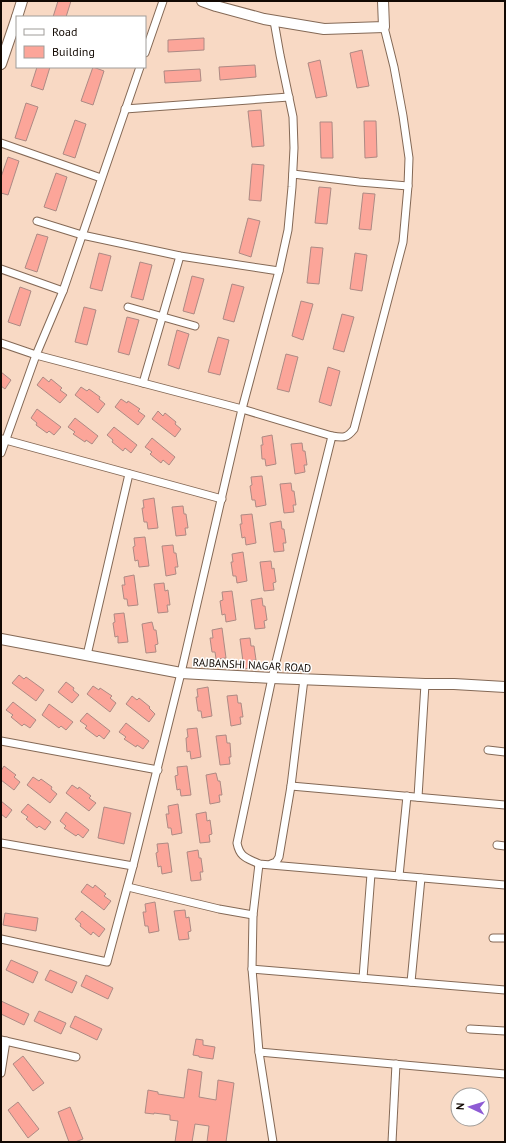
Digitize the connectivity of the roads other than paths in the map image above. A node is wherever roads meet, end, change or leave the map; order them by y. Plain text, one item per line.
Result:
1 (22, 1) edge
2 (163, 1) edge
3 (202, 1) edge
4 (383, 1) edge
5 (17, 16) edge
6 (16, 20) edge
7 (274, 21) junction
8 (384, 27) junction
9 (146, 49) edge
10 (1, 64) edge
11 (140, 68) edge
12 (289, 97) junction
13 (125, 109) junction
14 (1, 143) edge
15 (293, 174) junction
16 (101, 178) junction
17 (408, 186) junction
18 (37, 221) dead end
19 (82, 235) junction
20 (180, 256) junction
21 (1, 269) edge
22 (279, 271) junction
23 (63, 291) junction
24 (128, 307) dead end
25 (162, 317) junction
26 (195, 326) dead end
27 (1, 343) edge
28 (36, 355) junction
29 (143, 383) junction
30 (242, 409) junction
31 (332, 436) junction
32 (3, 440) edge
33 (1, 453) edge
34 (129, 474) junction
35 (222, 499) junction
36 (1, 639) edge
37 (87, 655) junction
38 (182, 673) junction
39 (272, 678) junction
40 (304, 679) junction
41 (425, 684) junction
42 (505, 687) edge
43 (1, 741) edge
44 (488, 750) dead end
45 (505, 752) edge
46 (158, 770) junction
47 (291, 786) junction
48 (406, 796) junction
49 (418, 797) junction
50 (505, 806) edge
51 (1, 843) edge
52 (497, 845) dead end
53 (505, 846) edge
54 (259, 864) junction
55 (271, 864) junction
56 (133, 866) junction
57 (371, 874) junction
58 (400, 876) junction
59 (421, 878) junction
60 (505, 885) edge
61 (128, 887) junction
62 (253, 915) junction
63 (493, 938) dead end
64 (505, 938) edge
65 (1, 939) edge
66 (252, 968) junction
67 (363, 978) junction
68 (412, 982) junction
69 (505, 990) edge
70 (470, 1029) dead end
71 (505, 1031) edge
72 (3, 1041) edge
73 (259, 1052) junction
74 (76, 1057) dead end
75 (396, 1064) junction
76 (1, 1073) edge
77 (505, 1074) edge
78 (273, 1142) edge
79 (392, 1142) edge

1 - 5 street
2 - 9 street
3 - 7 street
4 - 8 street
6 - 10 street
7 - 8 street
7 - 12 street
8 - 17 street
11 - 13 street
12 - 13 street
12 - 15 street
13 - 16 street
14 - 16 street
15 - 17 street
15 - 22 street
16 - 19 street
17 - 31 street
18 - 19 street
19 - 20 street
19 - 23 street
20 - 22 street
20 - 25 street
21 - 23 street
22 - 30 street
23 - 28 street
24 - 25 street
25 - 26 street
25 - 29 street
27 - 28 street
28 - 29 street
28 - 32 street
29 - 30 street
30 - 31 street
30 - 35 street
31 - 39 street
32 - 33 street
32 - 34 street
34 - 35 street
34 - 37 street
35 - 38 street
36 - 37 street, RAJBANSHI NAGAR ROAD
37 - 38 street, RAJBANSHI NAGAR ROAD
38 - 39 street, RAJBANSHI NAGAR ROAD
38 - 46 street
39 - 40 street, RAJBANSHI NAGAR ROAD
39 - 54 street
40 - 41 street, RAJBANSHI NAGAR ROAD
40 - 47 street
41 - 42 street, RAJBANSHI NAGAR ROAD
41 - 49 street
43 - 46 street
44 - 45 street
46 - 56 street
47 - 48 street
47 - 55 street
48 - 49 street
48 - 58 street
49 - 50 street
51 - 56 street
52 - 53 street
54 - 55 street
54 - 62 street
55 - 57 street
56 - 61 street
57 - 58 street
57 - 67 street
58 - 59 street
59 - 60 street
59 - 68 street
61 - 62 street
61 - 65 street
62 - 66 street
63 - 64 street
66 - 67 street
66 - 73 street
67 - 68 street
68 - 69 street
70 - 71 street
72 - 74 street
72 - 76 street
73 - 75 street
73 - 78 street
75 - 77 street
75 - 79 street

